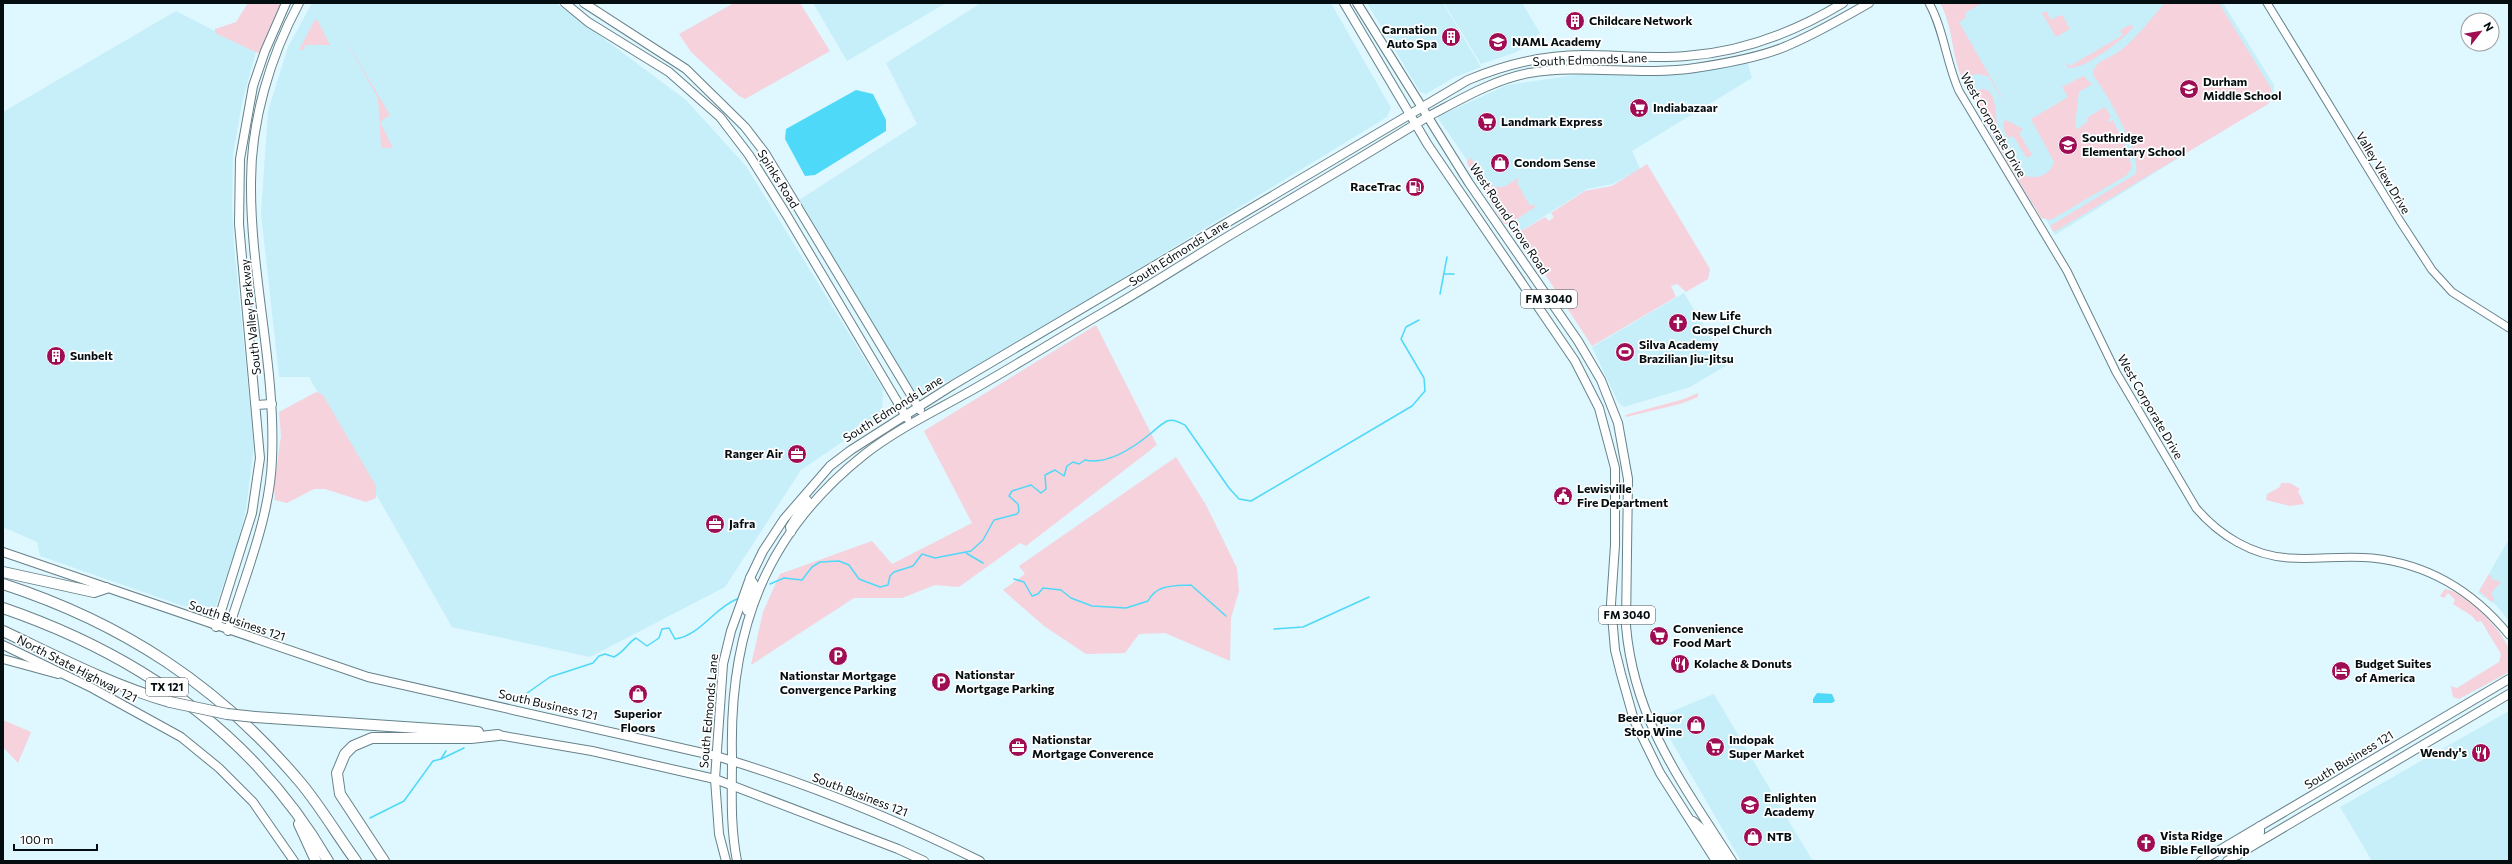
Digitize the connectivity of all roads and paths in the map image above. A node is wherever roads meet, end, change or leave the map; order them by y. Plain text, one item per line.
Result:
1 (286, 3) edge
2 (299, 3) edge
3 (565, 3) edge
4 (584, 3) edge
5 (1344, 3) edge
6 (1357, 3) edge
7 (1843, 3) edge
8 (1869, 3) edge
9 (1929, 3) edge
10 (2267, 3) edge
11 (638, 37) junction
12 (631, 49) junction
13 (1632, 56) junction
14 (1527, 62) junction
15 (1632, 69) junction
16 (1529, 73) junction
17 (1420, 106) junction
18 (728, 109) junction
19 (1409, 113) junction
20 (720, 117) junction
21 (1427, 118) junction
22 (1416, 124) junction
23 (243, 134) junction
24 (256, 135) junction
25 (1101, 298) junction
26 (1105, 312) junction
27 (2509, 328) edge
28 (272, 404) junction
29 (256, 405) junction
30 (918, 406) junction
31 (905, 414) junction
32 (924, 415) junction
33 (910, 424) junction
34 (806, 494) junction
35 (791, 532) junction
36 (3, 552) edge
37 (3, 572) edge
38 (750, 578) junction
39 (3, 584) edge
40 (106, 588) junction
41 (3, 608) edge
42 (749, 614) junction
43 (216, 627) junction
44 (3, 630) edge
45 (228, 631) junction
46 (2509, 635) edge
47 (3, 645) edge
48 (3, 659) edge
49 (70, 677) junction
50 (2509, 679) edge
51 (2509, 694) edge
52 (498, 735) junction
53 (2399, 744) junction
54 (716, 756) junction
55 (2405, 756) junction
56 (732, 760) junction
57 (715, 779) junction
58 (731, 787) junction
59 (298, 814) junction
60 (1688, 816) junction
61 (2260, 826) junction
62 (2238, 855) junction
63 (726, 859) edge
64 (294, 861) edge
65 (316, 861) edge
66 (328, 861) edge
67 (355, 861) edge
68 (384, 861) edge
69 (738, 861) edge
70 (924, 861) edge
71 (980, 861) edge
72 (1716, 861) edge
73 (1724, 861) edge
74 (1732, 861) edge
75 (2201, 861) edge
76 (2227, 861) edge

1 - 23 main road, South Valley Parkway
2 - 24 main road, South Valley Parkway
3 - 12 main road, Spinks Road
4 - 11 main road, Spinks Road
5 - 19 main road, West Round Grove Road / FM 3040
6 - 17 main road, West Round Grove Road / FM 3040
7 - 13 main road, South Edmonds Lane
8 - 15 main road, South Edmonds Lane
9 - 46 street, West Corporate Drive
10 - 27 street, Valley View Drive
11 - 12 main road
11 - 18 main road, Spinks Road
12 - 20 main road, Spinks Road
13 - 14 main road, South Edmonds Lane
13 - 15 main road
14 - 16 main road
14 - 17 main road, South Edmonds Lane
15 - 16 main road, South Edmonds Lane
16 - 21 main road, South Edmonds Lane
17 - 19 main road, South Edmonds Lane
17 - 21 main road, West Round Grove Road / FM 3040
18 - 20 main road
18 - 30 main road, Spinks Road
19 - 22 main road, West Round Grove Road / FM 3040
19 - 25 main road, South Edmonds Lane
20 - 31 main road, Spinks Road
21 - 22 main road, South Edmonds Lane
21 - 74 main road, West Round Grove Road / FM 3040
22 - 26 main road, South Edmonds Lane
22 - 60 main road, West Round Grove Road / FM 3040
23 - 24 main road
23 - 29 main road, South Valley Parkway
24 - 28 main road, South Valley Parkway
25 - 26 main road
25 - 30 main road, South Edmonds Lane
26 - 32 main road, South Edmonds Lane
28 - 29 main road
28 - 45 main road, South Valley Parkway
29 - 43 main road, South Valley Parkway
30 - 31 main road, South Edmonds Lane
30 - 32 main road, Spinks Road
31 - 33 main road, Spinks Road
31 - 34 main road, South Edmonds Lane
32 - 33 main road, South Edmonds Lane
33 - 35 main road, South Edmonds Lane
34 - 35 main road
34 - 38 main road, South Edmonds Lane
35 - 42 main road, South Edmonds Lane
36 - 40 main road, South Business 121
37 - 40 highway
38 - 42 main road
38 - 54 main road, South Edmonds Lane
39 - 67 highway, TX 121
40 - 43 main road, South Business 121
41 - 59 highway, TX 121
42 - 56 main road, South Edmonds Lane
43 - 45 main road, South Business 121
44 - 52 highway, bridge
45 - 54 main road, South Business 121
47 - 49 main road, North State Highway 121
48 - 49 main road
49 - 64 main road, North State Highway 121
50 - 53 main road, South Business 121
51 - 55 main road, South Business 121
52 - 57 main road
52 - 68 highway
53 - 55 main road
53 - 61 main road, South Business 121
54 - 56 main road, South Business 121
54 - 57 main road, South Edmonds Lane
55 - 62 main road, South Business 121
56 - 58 main road, South Edmonds Lane
56 - 71 main road, South Business 121
57 - 58 main road
57 - 63 main road, South Edmonds Lane
58 - 69 main road, South Edmonds Lane
58 - 70 main road
59 - 65 highway
59 - 66 highway
60 - 72 main road, West Round Grove Road / FM 3040
60 - 73 main road
61 - 62 main road
61 - 75 main road, South Business 121
62 - 76 main road, South Business 121

